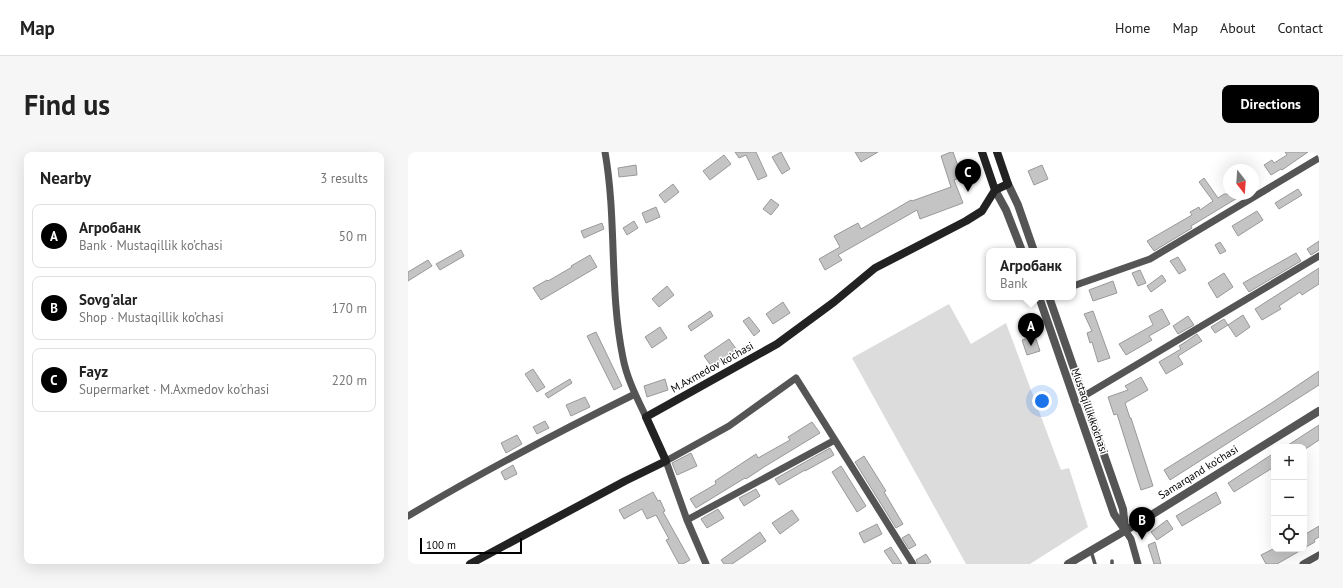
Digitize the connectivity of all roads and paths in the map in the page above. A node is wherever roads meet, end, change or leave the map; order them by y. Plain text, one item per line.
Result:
1 (605, 152) edge
2 (982, 152) edge
3 (997, 152) edge
4 (1319, 158) edge
5 (1008, 184) junction
6 (995, 190) junction
7 (1021, 248) edge
8 (1033, 248) edge
9 (1319, 256) edge
10 (1076, 285) edge
11 (1039, 300) edge
12 (1050, 300) edge
13 (635, 394) junction
14 (1084, 396) junction
15 (1319, 411) edge
16 (646, 417) junction
17 (835, 440) junction
18 (665, 458) junction
19 (408, 516) edge
20 (687, 520) junction
21 (1125, 530) junction
22 (1091, 550) junction
23 (1319, 556) edge
24 (470, 564) edge
25 (706, 564) edge
26 (913, 564) edge
27 (1068, 564) edge
28 (1096, 564) edge
29 (1138, 564) edge
30 (1303, 564) edge

1 - 13 street
2 - 6 main road
3 - 5 main road
4 - 10 street
5 - 6 main road
5 - 8 street
6 - 7 street
6 - 16 main road, M.Axmedov ko'chasi
9 - 14 street
11 - 21 street, Mustaqillik ko’chasi
12 - 14 street, Mustaqillik ko’chasi
13 - 16 street
13 - 19 street
14 - 21 street, Mustaqillik ko’chasi
15 - 21 street, Samarqand ko'chasi
16 - 18 main road
17 - 18 street
17 - 20 street
17 - 26 street
18 - 20 street
18 - 24 main road
20 - 25 street
21 - 22 street, Samarqand ko'chasi
21 - 29 street, Mustaqillik ko’chasi
22 - 27 street, Samarqand ko'chasi
22 - 28 lane
23 - 30 street

